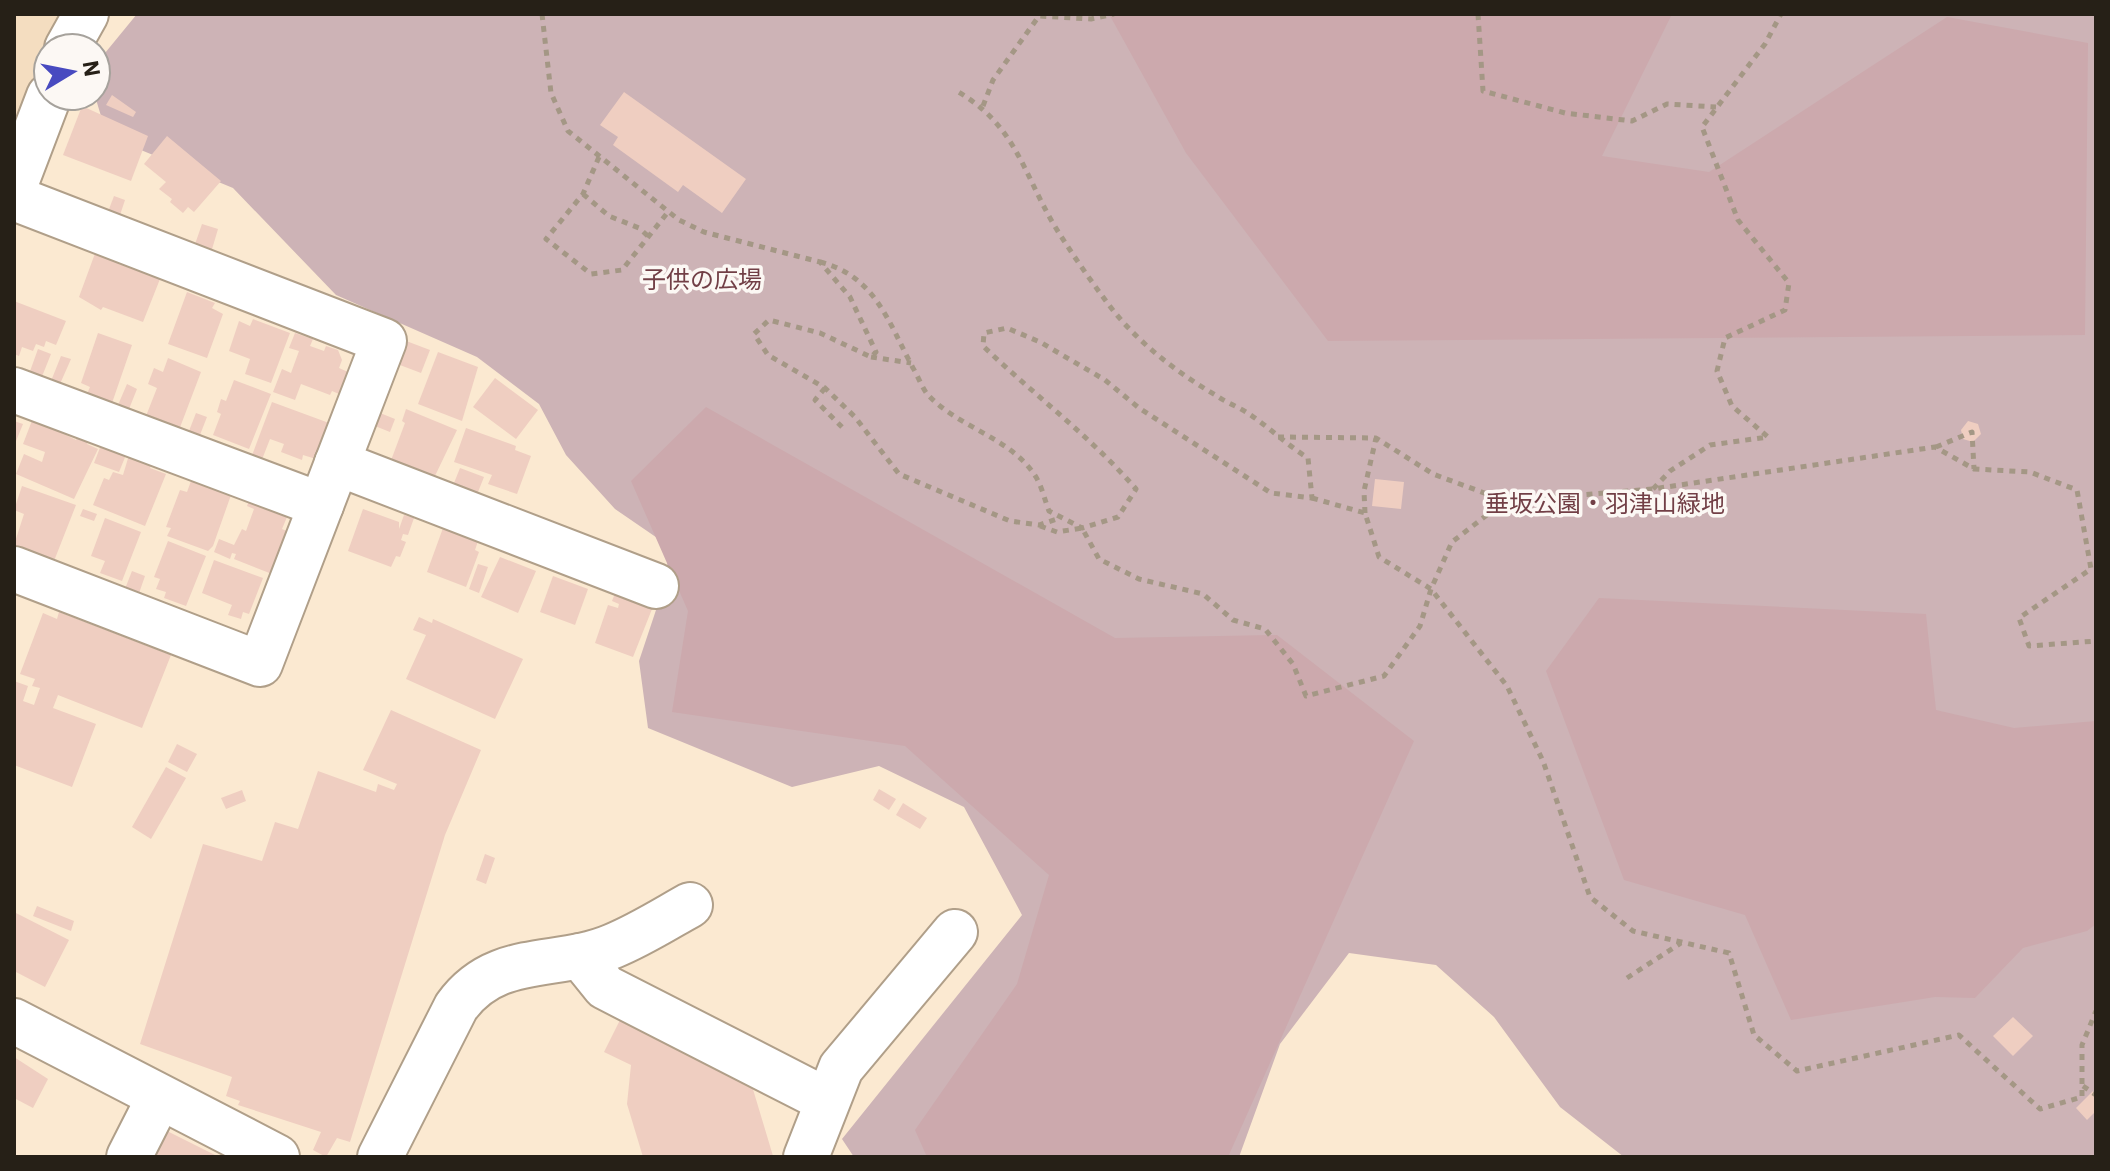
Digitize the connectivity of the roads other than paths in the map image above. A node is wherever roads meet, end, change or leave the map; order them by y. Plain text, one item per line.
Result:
1 (86, 14) edge
2 (76, 32) edge
3 (43, 112) edge
4 (14, 188) edge
5 (14, 198) edge
6 (14, 390) edge
7 (337, 463) junction
8 (321, 505) junction
9 (14, 569) edge
10 (656, 586) dead end
11 (690, 905) dead end
12 (955, 932) dead end
13 (580, 956) junction
14 (14, 1021) edge
15 (159, 1098) junction
16 (826, 1100) junction
17 (129, 1157) edge
18 (277, 1157) edge
19 (380, 1157) edge
20 (806, 1157) edge

1 - 2 street
3 - 4 street
5 - 7 street
6 - 8 street
7 - 8 street
7 - 10 street
8 - 9 street
11 - 13 street
12 - 16 street
13 - 16 street
13 - 19 street
14 - 15 street
15 - 17 street
15 - 18 street
16 - 20 street

